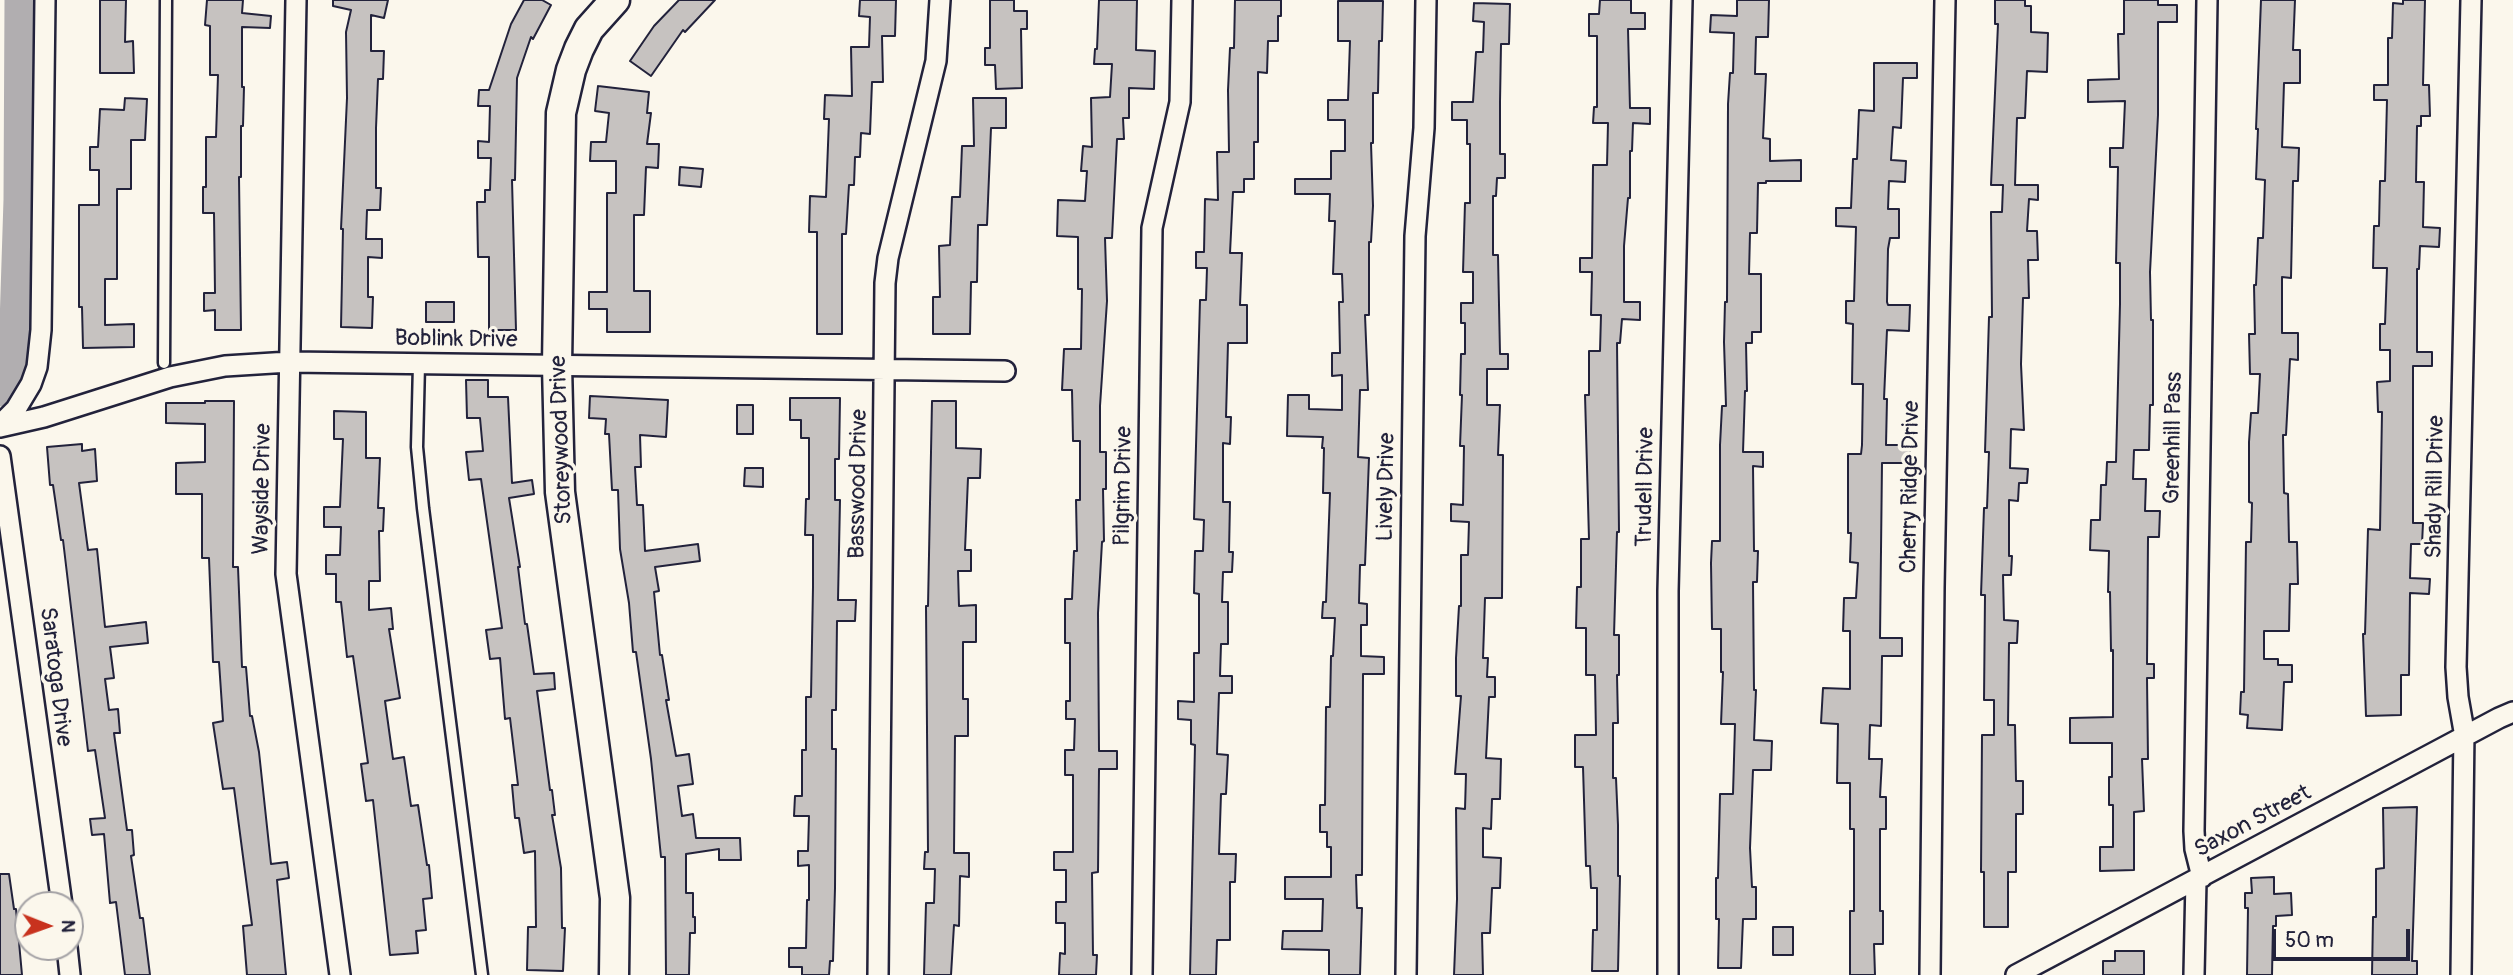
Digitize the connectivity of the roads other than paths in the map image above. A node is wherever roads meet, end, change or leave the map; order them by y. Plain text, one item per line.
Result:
1 (45, 0) edge
2 (166, 0) edge
3 (296, 0) edge
4 (615, 0) edge
5 (940, 0) edge
6 (1182, 0) edge
7 (1426, 0) edge
8 (1682, 0) edge
9 (1945, 0) edge
10 (2207, 0) edge
11 (2470, 0) edge
12 (289, 362) junction
13 (164, 363) dead end
14 (419, 364) junction
15 (557, 365) junction
16 (885, 370) junction
17 (1005, 371) dead end
18 (0, 426) edge
19 (0, 456) edge
20 (2513, 712) edge
21 (2463, 739) junction
22 (2199, 878) junction
23 (60, 891) edge
24 (340, 975) edge
25 (482, 975) edge
26 (614, 975) edge
27 (877, 975) edge
28 (1142, 975) edge
29 (1406, 975) edge
30 (1668, 975) edge
31 (1930, 975) edge
32 (2016, 975) edge
33 (2194, 975) edge
34 (2461, 975) edge

1 - 18 street
2 - 13 lane
3 - 12 street, Wayside Drive
4 - 15 street, Storeywood Drive
5 - 16 street, Basswood Drive
6 - 28 street, Pilgrim Drive
7 - 29 street, Lively Drive
8 - 30 street, Trudell Drive
9 - 31 street, Cherry Ridge Drive
10 - 22 street, Greenhill Pass
11 - 21 street, Shady Rill Drive
12 - 14 street, Boblink Drive
12 - 18 street, Boblink Drive
12 - 24 street, Wayside Drive
14 - 15 street, Boblink Drive
14 - 25 lane
15 - 16 street, Boblink Drive
15 - 26 street, Storeywood Drive
16 - 17 street, Boblink Drive
16 - 27 street, Basswood Drive
19 - 23 street, Saratoga Drive
20 - 21 street, Saxon Street
21 - 22 street, Saxon Street
21 - 34 street, Shady Rill Drive
22 - 32 street, Saxon Street
22 - 33 street, Greenhill Pass

